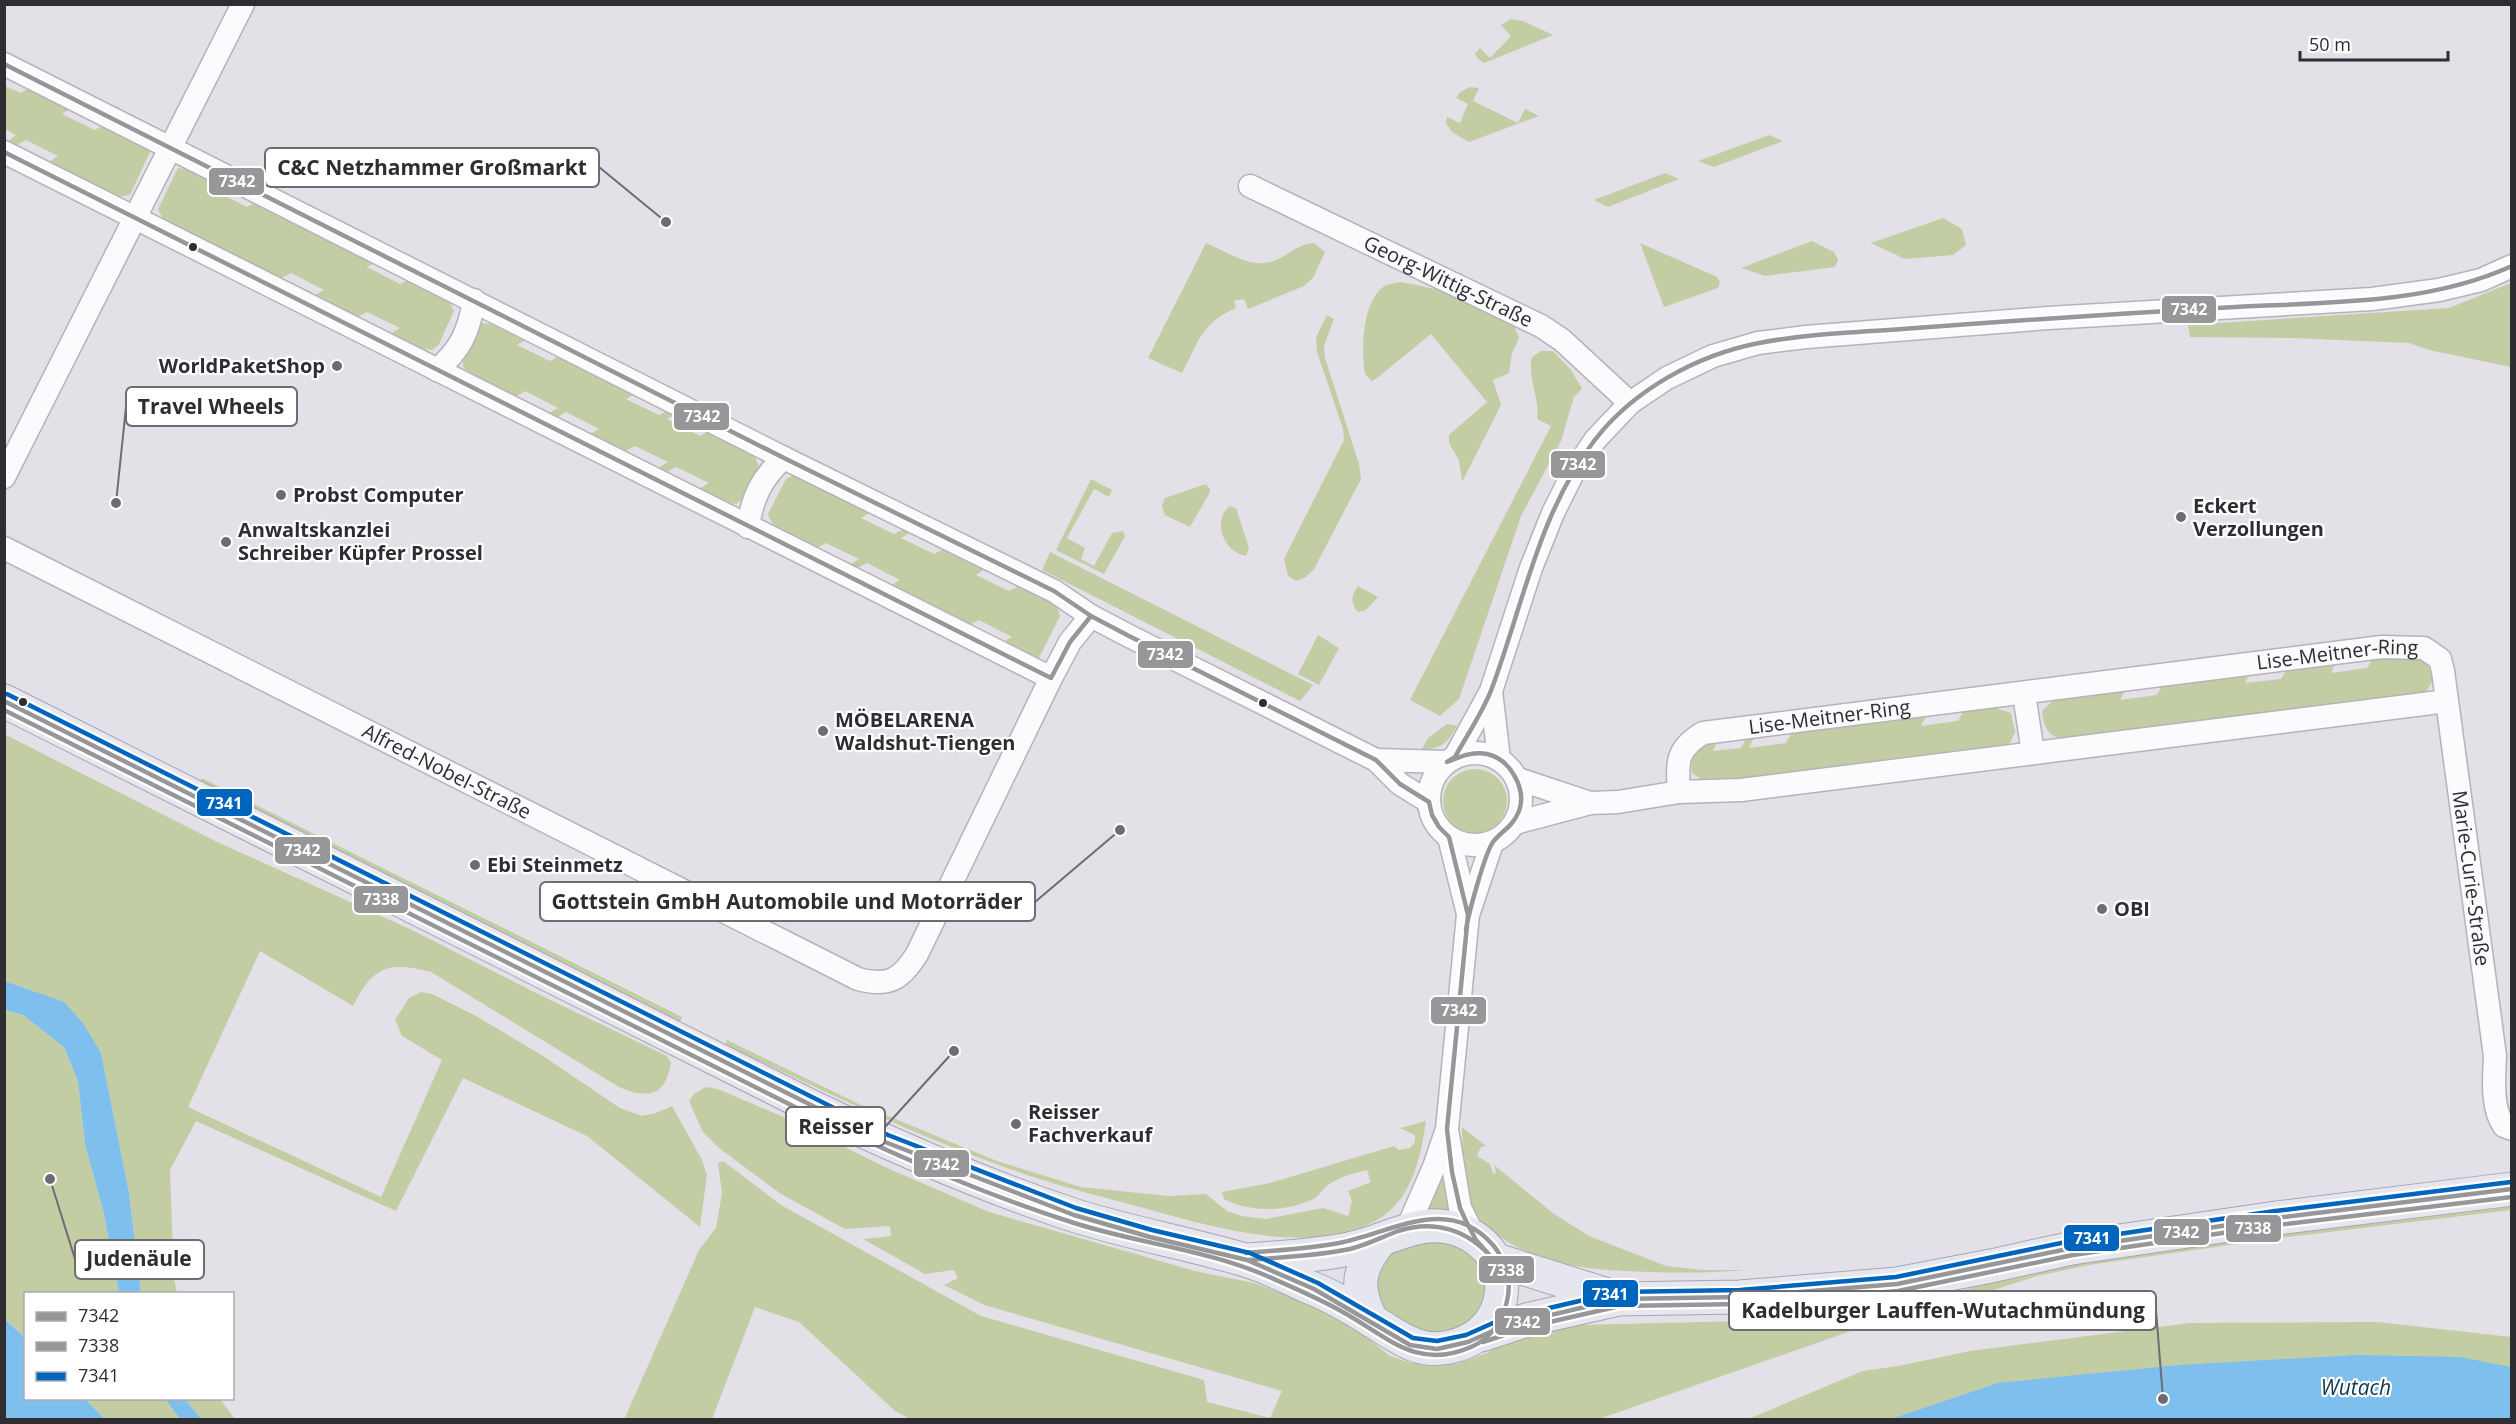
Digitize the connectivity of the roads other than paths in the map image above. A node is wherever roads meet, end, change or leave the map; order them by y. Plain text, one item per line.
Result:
1 (243, 4) edge
2 (4, 64) edge
3 (172, 147) junction
4 (4, 152) edge
5 (1250, 186) dead end
6 (135, 218) junction
7 (2511, 266) edge
8 (474, 300) junction
9 (437, 369) junction
10 (1630, 403) junction
11 (784, 458) junction
12 (4, 477) edge
13 (748, 526) junction
14 (4, 548) edge
15 (1091, 616) junction
16 (1051, 678) junction
17 (1491, 691) junction
18 (2025, 694) junction
19 (4, 701) edge
20 (2447, 701) junction
21 (2033, 753) junction
22 (1451, 759) junction
23 (1499, 759) junction
24 (1376, 760) junction
25 (1518, 779) junction
26 (1679, 792) junction
27 (1429, 802) junction
28 (1590, 803) junction
29 (1515, 823) junction
30 (1449, 837) junction
31 (1492, 843) junction
32 (1468, 915) junction
33 (2495, 1056) junction
34 (2511, 1072) edge
35 (1447, 1129) junction
36 (2511, 1129) edge
37 (2511, 1189) edge
38 (1394, 1235) junction
39 (1485, 1249) junction
40 (1247, 1260) junction
41 (1619, 1299) junction
42 (1372, 1321) junction
43 (1480, 1335) junction

1 - 3 street
2 - 3 street
3 - 6 street
3 - 8 street
4 - 6 street
5 - 10 street, Georg-Wittig-Straße
6 - 9 street
6 - 12 street
7 - 10 street
8 - 9 street
8 - 11 street
9 - 13 street
10 - 17 street
11 - 13 street
11 - 15 street
13 - 16 street
14 - 16 street, Alfred-Nobel-Straße
15 - 16 street
15 - 24 street
17 - 22 street
17 - 23 street
18 - 20 street, Lise-Meitner-Ring
18 - 21 street
18 - 26 street, Lise-Meitner-Ring
19 - 40 main road
20 - 21 street
20 - 33 street, Marie-Curie-Straße
21 - 26 street
22 - 23 street
22 - 24 street
22 - 27 street
23 - 25 street
24 - 27 street
25 - 28 street
25 - 29 street
26 - 28 street
27 - 30 street
28 - 29 street
29 - 31 street
30 - 31 street
30 - 32 street
31 - 32 street
32 - 35 street
33 - 34 street
33 - 36 street, Marie-Curie-Straße
35 - 38 street
35 - 39 street
37 - 41 main road
38 - 39 main road
38 - 40 main road
38 - 42 main road
39 - 41 main road
39 - 43 main road
40 - 42 main road
41 - 43 main road
42 - 43 main road

